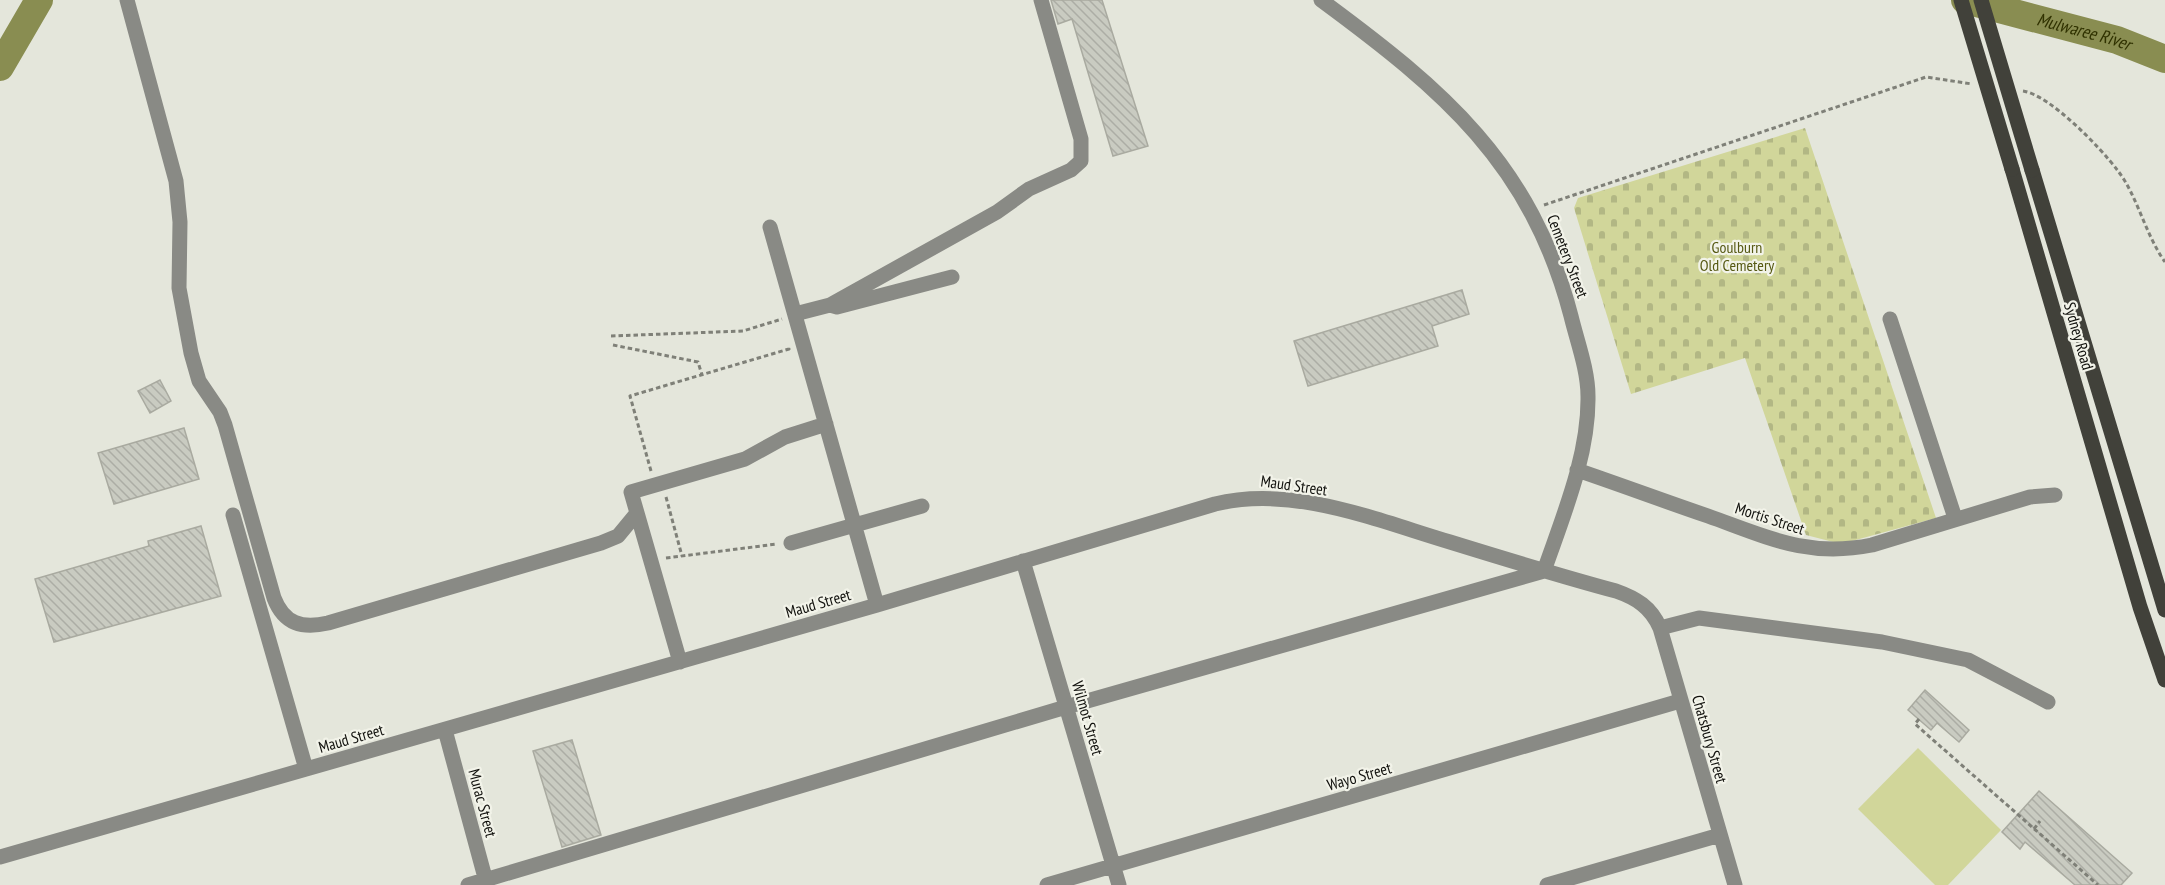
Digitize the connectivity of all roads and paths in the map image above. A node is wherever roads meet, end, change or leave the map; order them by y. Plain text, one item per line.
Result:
1 (127, 0) edge
2 (1041, 0) edge
3 (1322, 0) edge
4 (1960, 0) edge
5 (1981, 0) edge
6 (1980, 85) dead end
7 (2013, 90) dead end
8 (1544, 205) dead end
9 (770, 227) dead end
10 (2165, 262) edge
11 (952, 277) dead end
12 (830, 305) junction
13 (795, 314) junction
14 (1890, 319) dead end
15 (783, 329) dead end
16 (610, 336) dead end
17 (786, 339) dead end
18 (613, 345) dead end
19 (702, 375) junction
20 (826, 424) junction
21 (1577, 470) junction
22 (653, 475) dead end
23 (665, 492) dead end
24 (2055, 495) dead end
25 (922, 506) dead end
26 (637, 513) junction
27 (232, 515) dead end
28 (1955, 518) junction
29 (855, 525) junction
30 (791, 543) joint
31 (682, 556) junction
32 (666, 558) dead end
33 (1023, 561) junction
34 (1544, 571) junction
35 (878, 605) junction
36 (1646, 606) joint
37 (2165, 609) edge
38 (1660, 628) junction
39 (680, 662) junction
40 (2165, 680) edge
41 (1680, 701) junction
42 (2048, 702) dead end
43 (1066, 707) junction
44 (1918, 719) dead end
45 (445, 730) junction
46 (306, 770) junction
47 (2040, 821) dead end
48 (2034, 829) junction
49 (1720, 835) junction
50 (0, 857) edge
51 (1113, 866) junction
52 (487, 882) edge
53 (468, 885) edge
54 (1047, 885) edge
55 (1119, 885) edge
56 (1547, 885) edge
57 (1735, 885) edge
58 (2098, 885) edge

1 - 26 street
2 - 12 street
3 - 21 street, Cemetery Street
4 - 40 main road, Sydney Road, bridge
5 - 37 main road, Sydney Road, bridge
6 - 8 path
7 - 10 path
9 - 13 street
11 - 12 street
12 - 13 street
13 - 20 street
14 - 28 street
15 - 16 path
17 - 19 path
18 - 19 path
19 - 22 path
20 - 26 street
20 - 29 street
21 - 28 street, Mortis Street
21 - 34 street, Cemetery Street
23 - 31 path
24 - 28 street, Mortis Street
25 - 29 street
26 - 39 street
27 - 46 street
29 - 30 street
29 - 35 street
30 - 31 path
31 - 32 path
33 - 34 street, Maud Street
33 - 35 street, Maud Street
33 - 43 street, Wilmot Street
34 - 36 street, Maud Street
34 - 43 street
35 - 39 street, Maud Street
36 - 38 street, Chatsbury Street
38 - 41 street, Chatsbury Street
38 - 42 street
39 - 45 street, Maud Street
41 - 49 street, Chatsbury Street
41 - 51 street, Wayo Street
43 - 51 street, Wilmot Street
43 - 52 street
44 - 48 path
45 - 46 street, Maud Street
45 - 52 street, Murac Street
46 - 50 street, Maud Street
47 - 48 path
48 - 58 path
49 - 56 street
49 - 57 street, Chatsbury Street
51 - 54 street, Wayo Street
51 - 55 street, Wilmot Street
52 - 53 street

